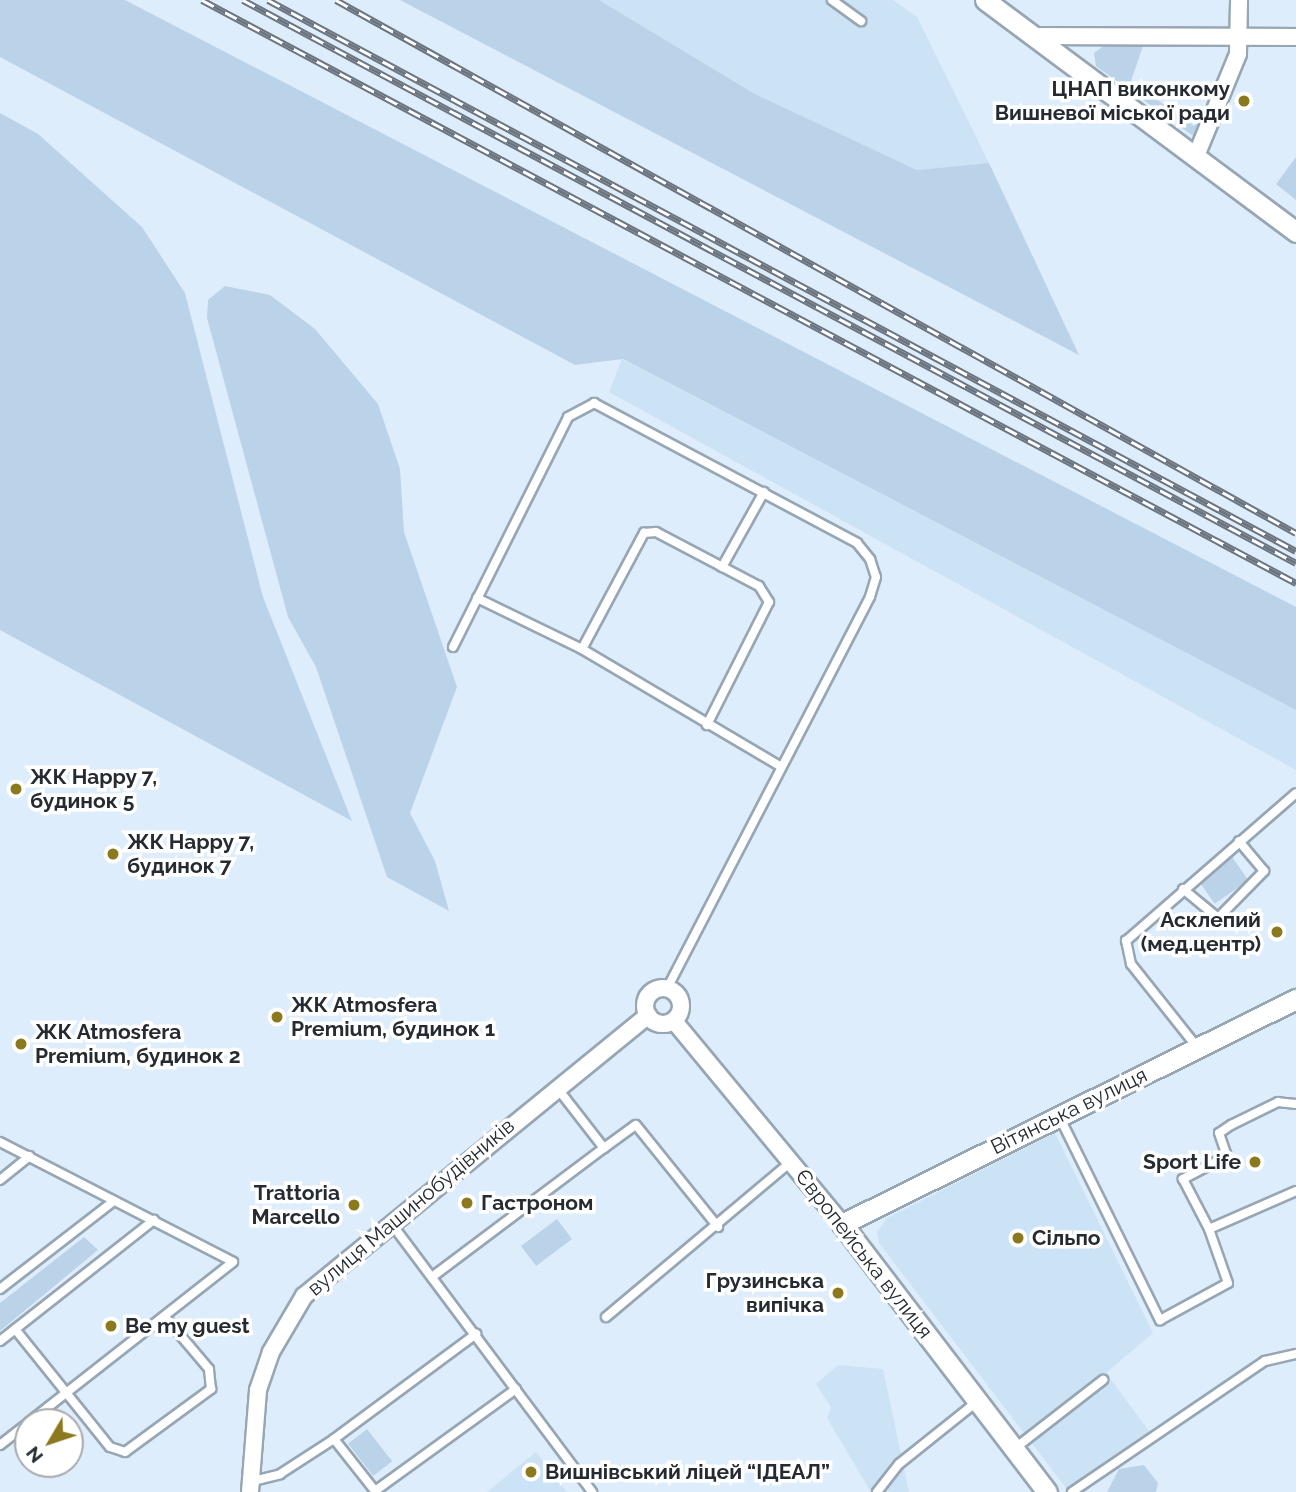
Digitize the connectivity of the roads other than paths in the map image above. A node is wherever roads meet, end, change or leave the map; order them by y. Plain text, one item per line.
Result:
1 (832, 0) edge
2 (985, 0) edge
3 (1239, 0) edge
4 (861, 21) dead end
5 (1037, 36) junction
6 (1239, 37) junction
7 (1296, 37) edge
8 (1196, 156) junction
9 (1296, 232) edge
10 (764, 492) junction
11 (722, 567) junction
12 (477, 598) junction
13 (453, 647) dead end
14 (582, 649) junction
15 (707, 725) junction
16 (780, 766) junction
17 (1296, 793) edge
18 (1239, 841) junction
19 (1183, 888) junction
20 (667, 988) junction
21 (1296, 999) edge
22 (648, 1016) junction
23 (674, 1021) junction
24 (1198, 1047) junction
25 (555, 1085) junction
26 (1296, 1104) edge
27 (1059, 1116) junction
28 (1, 1143) edge
29 (604, 1148) junction
30 (30, 1156) junction
31 (791, 1162) junction
32 (0, 1180) edge
33 (1296, 1191) edge
34 (114, 1201) junction
35 (153, 1220) junction
36 (390, 1221) junction
37 (842, 1224) junction
38 (718, 1227) junction
39 (1209, 1229) junction
40 (432, 1277) junction
41 (0, 1289) edge
42 (165, 1317) junction
43 (606, 1317) dead end
44 (15, 1329) junction
45 (476, 1334) junction
46 (0, 1341) edge
47 (1296, 1354) edge
48 (1103, 1380) dead end
49 (516, 1390) junction
50 (66, 1394) junction
51 (978, 1401) junction
52 (48, 1408) edge
53 (14, 1434) edge
54 (334, 1439) junction
55 (0, 1445) edge
56 (1014, 1449) junction
57 (249, 1487) edge
58 (592, 1492) edge
59 (877, 1492) edge
60 (1046, 1492) edge
61 (1072, 1492) edge

1 - 4 lane
2 - 5 street
3 - 6 street
5 - 6 street
5 - 8 street
6 - 7 street
6 - 8 street
8 - 9 street
10 - 11 lane
10 - 12 lane
10 - 16 lane
11 - 14 lane
11 - 15 lane
12 - 13 lane
12 - 14 lane
14 - 15 lane
15 - 16 lane
16 - 20 lane
17 - 18 lane
18 - 19 lane
18 - 19 lane
19 - 24 lane
20 - 22 street
20 - 23 street
21 - 24 street, Вітянська вулиця
22 - 23 street
22 - 25 street, вулиця Машинобудівників
23 - 31 street, Європейська вулиця
24 - 27 street, Вітянська вулиця
25 - 29 lane
25 - 36 street, вулиця Машинобудівників
26 - 39 lane
27 - 37 street, Вітянська вулиця
27 - 39 lane
28 - 30 lane
29 - 38 lane
29 - 40 lane
30 - 32 lane
30 - 34 lane
31 - 37 street, Європейська вулиця
31 - 38 lane
33 - 39 lane
34 - 35 lane
34 - 41 lane
35 - 42 lane
35 - 44 lane
36 - 40 lane
36 - 57 street, вулиця Машинобудівників
37 - 51 street, Європейська вулиця
38 - 43 lane
40 - 45 lane
42 - 50 lane
42 - 50 lane
44 - 46 lane
44 - 50 lane
45 - 49 lane
45 - 54 lane
47 - 61 lane
48 - 56 lane
49 - 54 lane
49 - 58 lane
50 - 52 lane
51 - 56 street, Європейська вулиця
51 - 59 lane
53 - 55 lane
54 - 57 lane
56 - 60 street, Європейська вулиця

